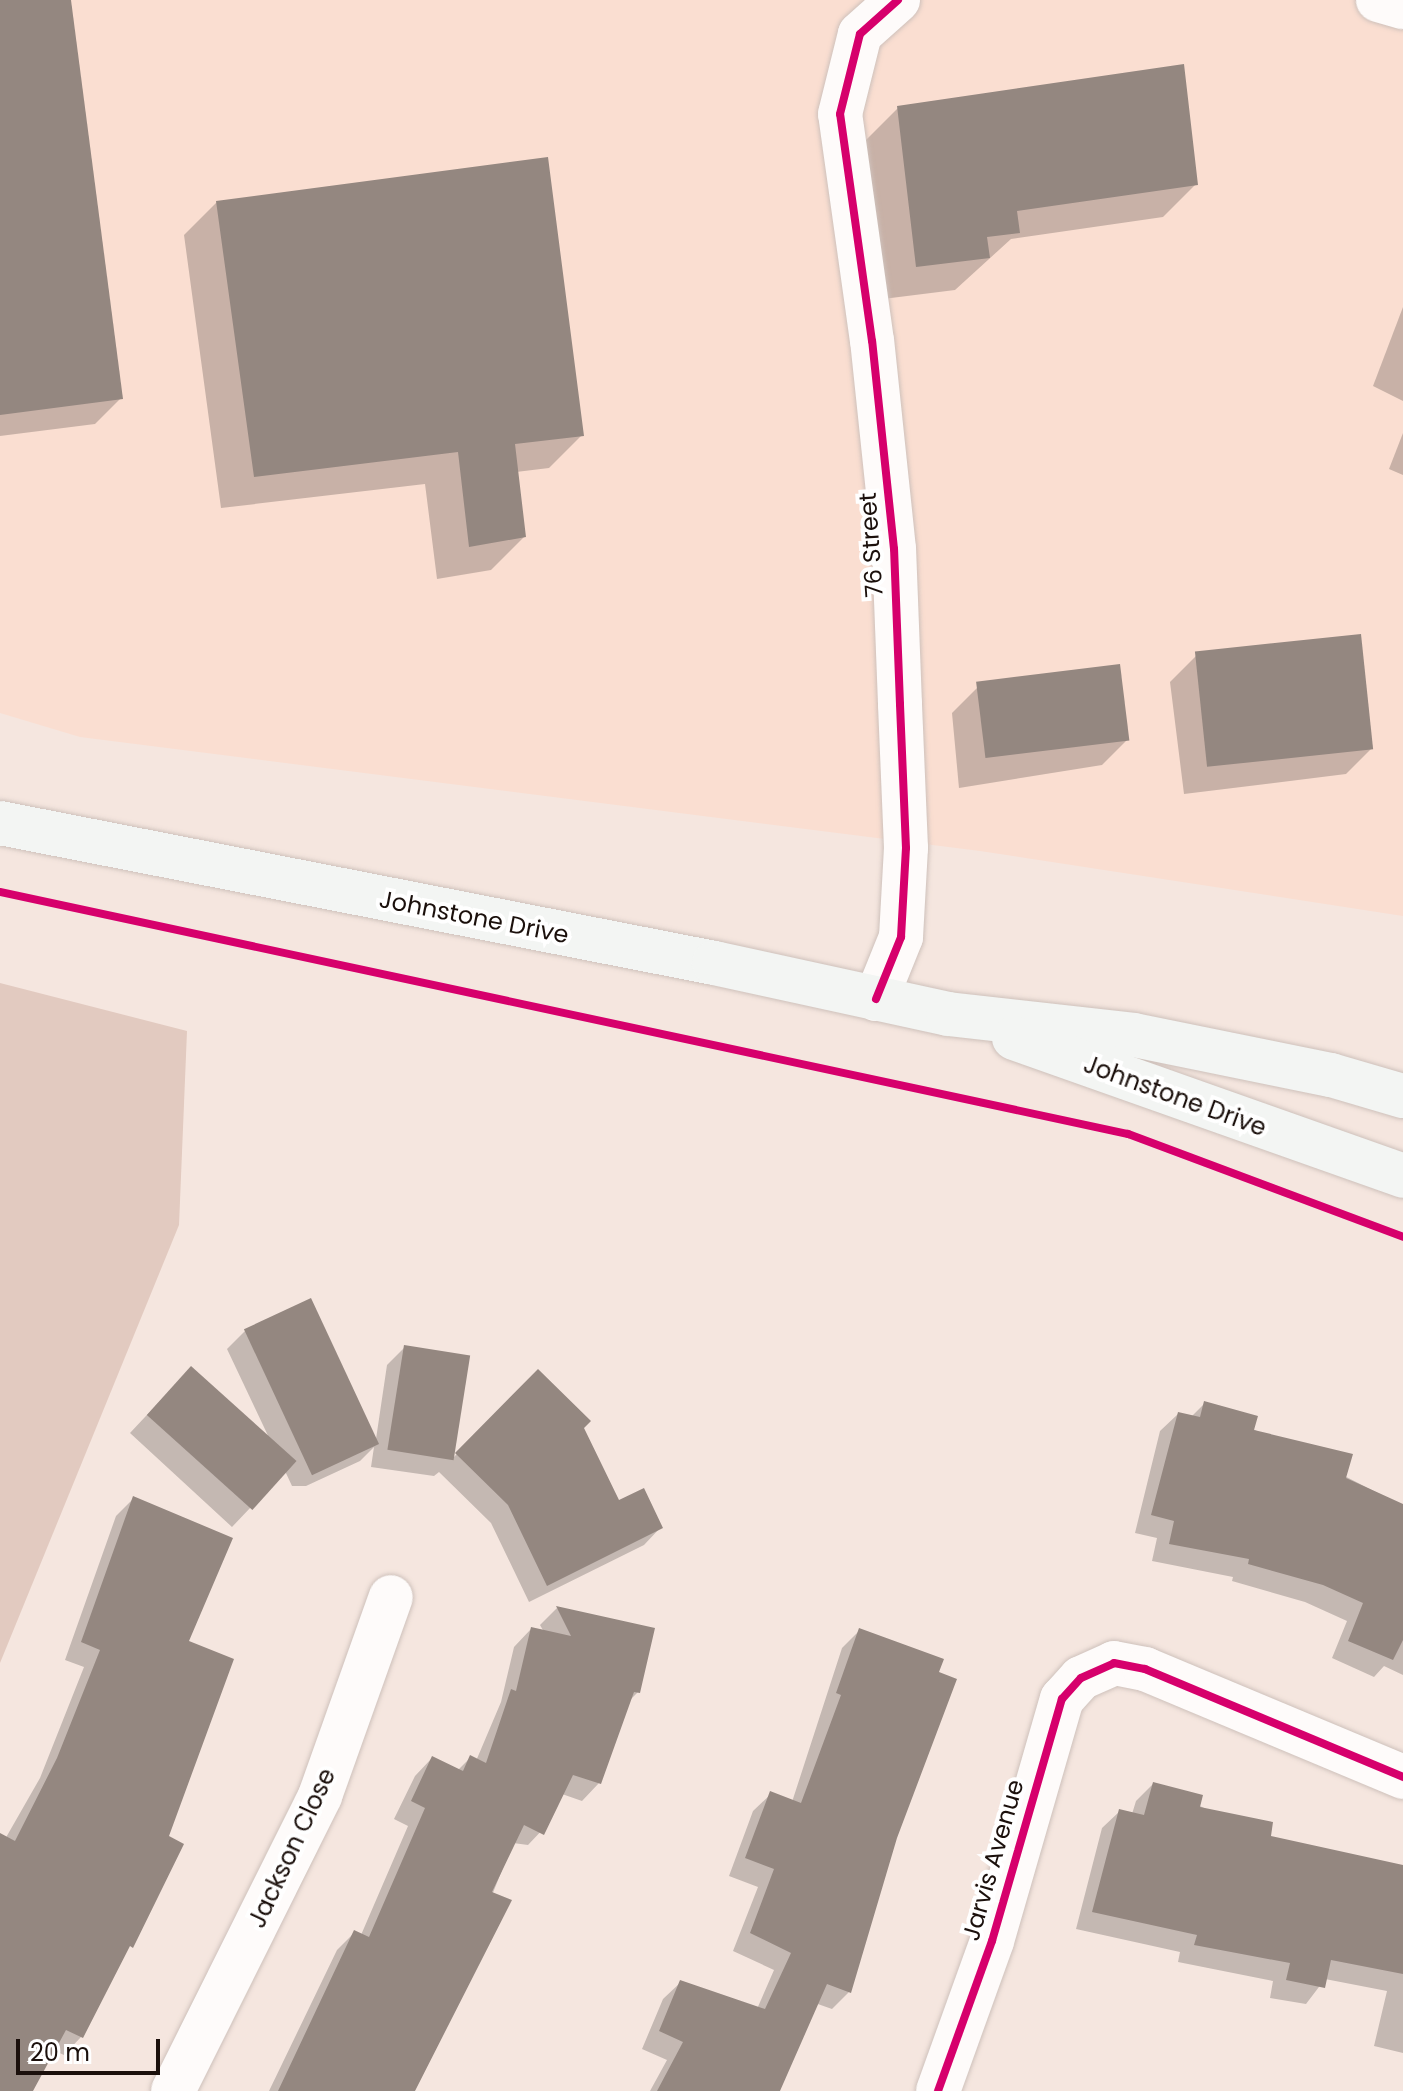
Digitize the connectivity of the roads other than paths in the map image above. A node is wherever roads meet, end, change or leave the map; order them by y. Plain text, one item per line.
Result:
1 (898, 0) edge
2 (1378, 0) edge
3 (1403, 7) edge
4 (0, 823) edge
5 (876, 999) junction
6 (948, 1014) junction
7 (1403, 1096) edge
8 (1403, 1176) edge
9 (391, 1597) dead end
10 (1403, 1777) edge
11 (173, 2091) edge
12 (938, 2091) edge

1 - 5 street, 76 Street
2 - 3 street
4 - 5 main road, Johnstone Drive
5 - 6 main road, Johnstone Drive
6 - 7 main road, Johnstone Drive
6 - 8 main road, Johnstone Drive
9 - 11 street, Jackson Close
10 - 12 street, Jarvis Avenue

